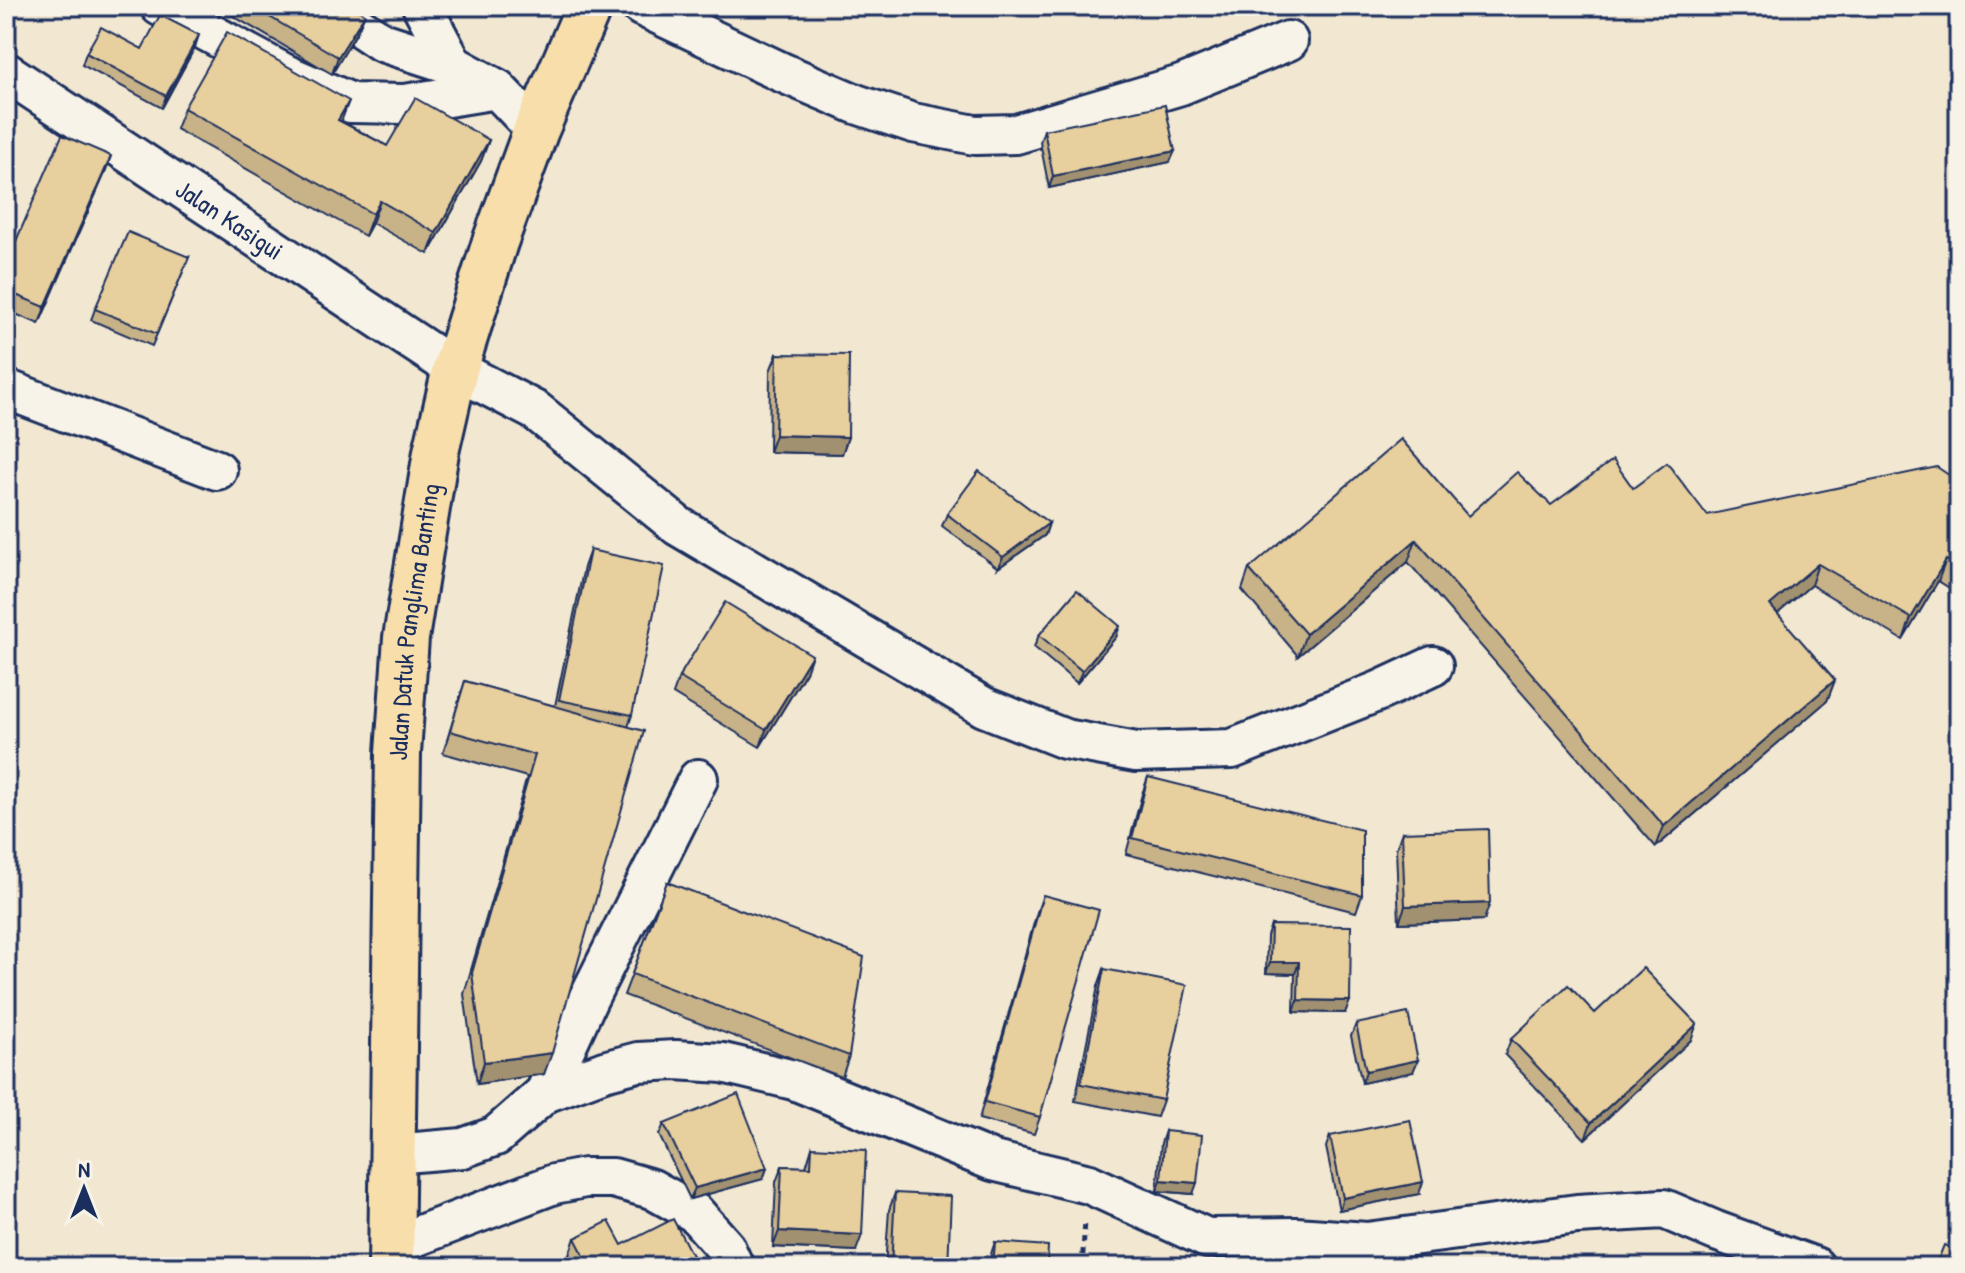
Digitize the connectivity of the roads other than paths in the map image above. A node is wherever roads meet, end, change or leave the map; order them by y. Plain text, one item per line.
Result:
1 (160, 6) edge
2 (328, 6) edge
3 (422, 6) edge
4 (589, 6) edge
5 (641, 6) edge
6 (1288, 41) dead end
7 (453, 65) junction
8 (6, 72) edge
9 (497, 89) junction
10 (536, 130) junction
11 (455, 369) junction
12 (6, 389) edge
13 (217, 470) dead end
14 (1433, 666) dead end
15 (698, 779) dead end
16 (545, 1093) junction
17 (393, 1154) junction
18 (391, 1256) edge
19 (734, 1267) edge
20 (1815, 1267) edge

1 - 9 street
2 - 7 street
3 - 7 street
4 - 10 main road, Jalan Datuk Panglima Banting
5 - 6 street
7 - 9 street
8 - 11 street, Jalan Kasigui
9 - 10 street
10 - 11 main road, Jalan Datuk Panglima Banting
11 - 14 street, Jalan Kasigui
11 - 17 main road, Jalan Datuk Panglima Banting
12 - 13 street
15 - 16 street
16 - 17 street
16 - 20 street
17 - 18 main road, Jalan Datuk Panglima Banting
18 - 19 street

